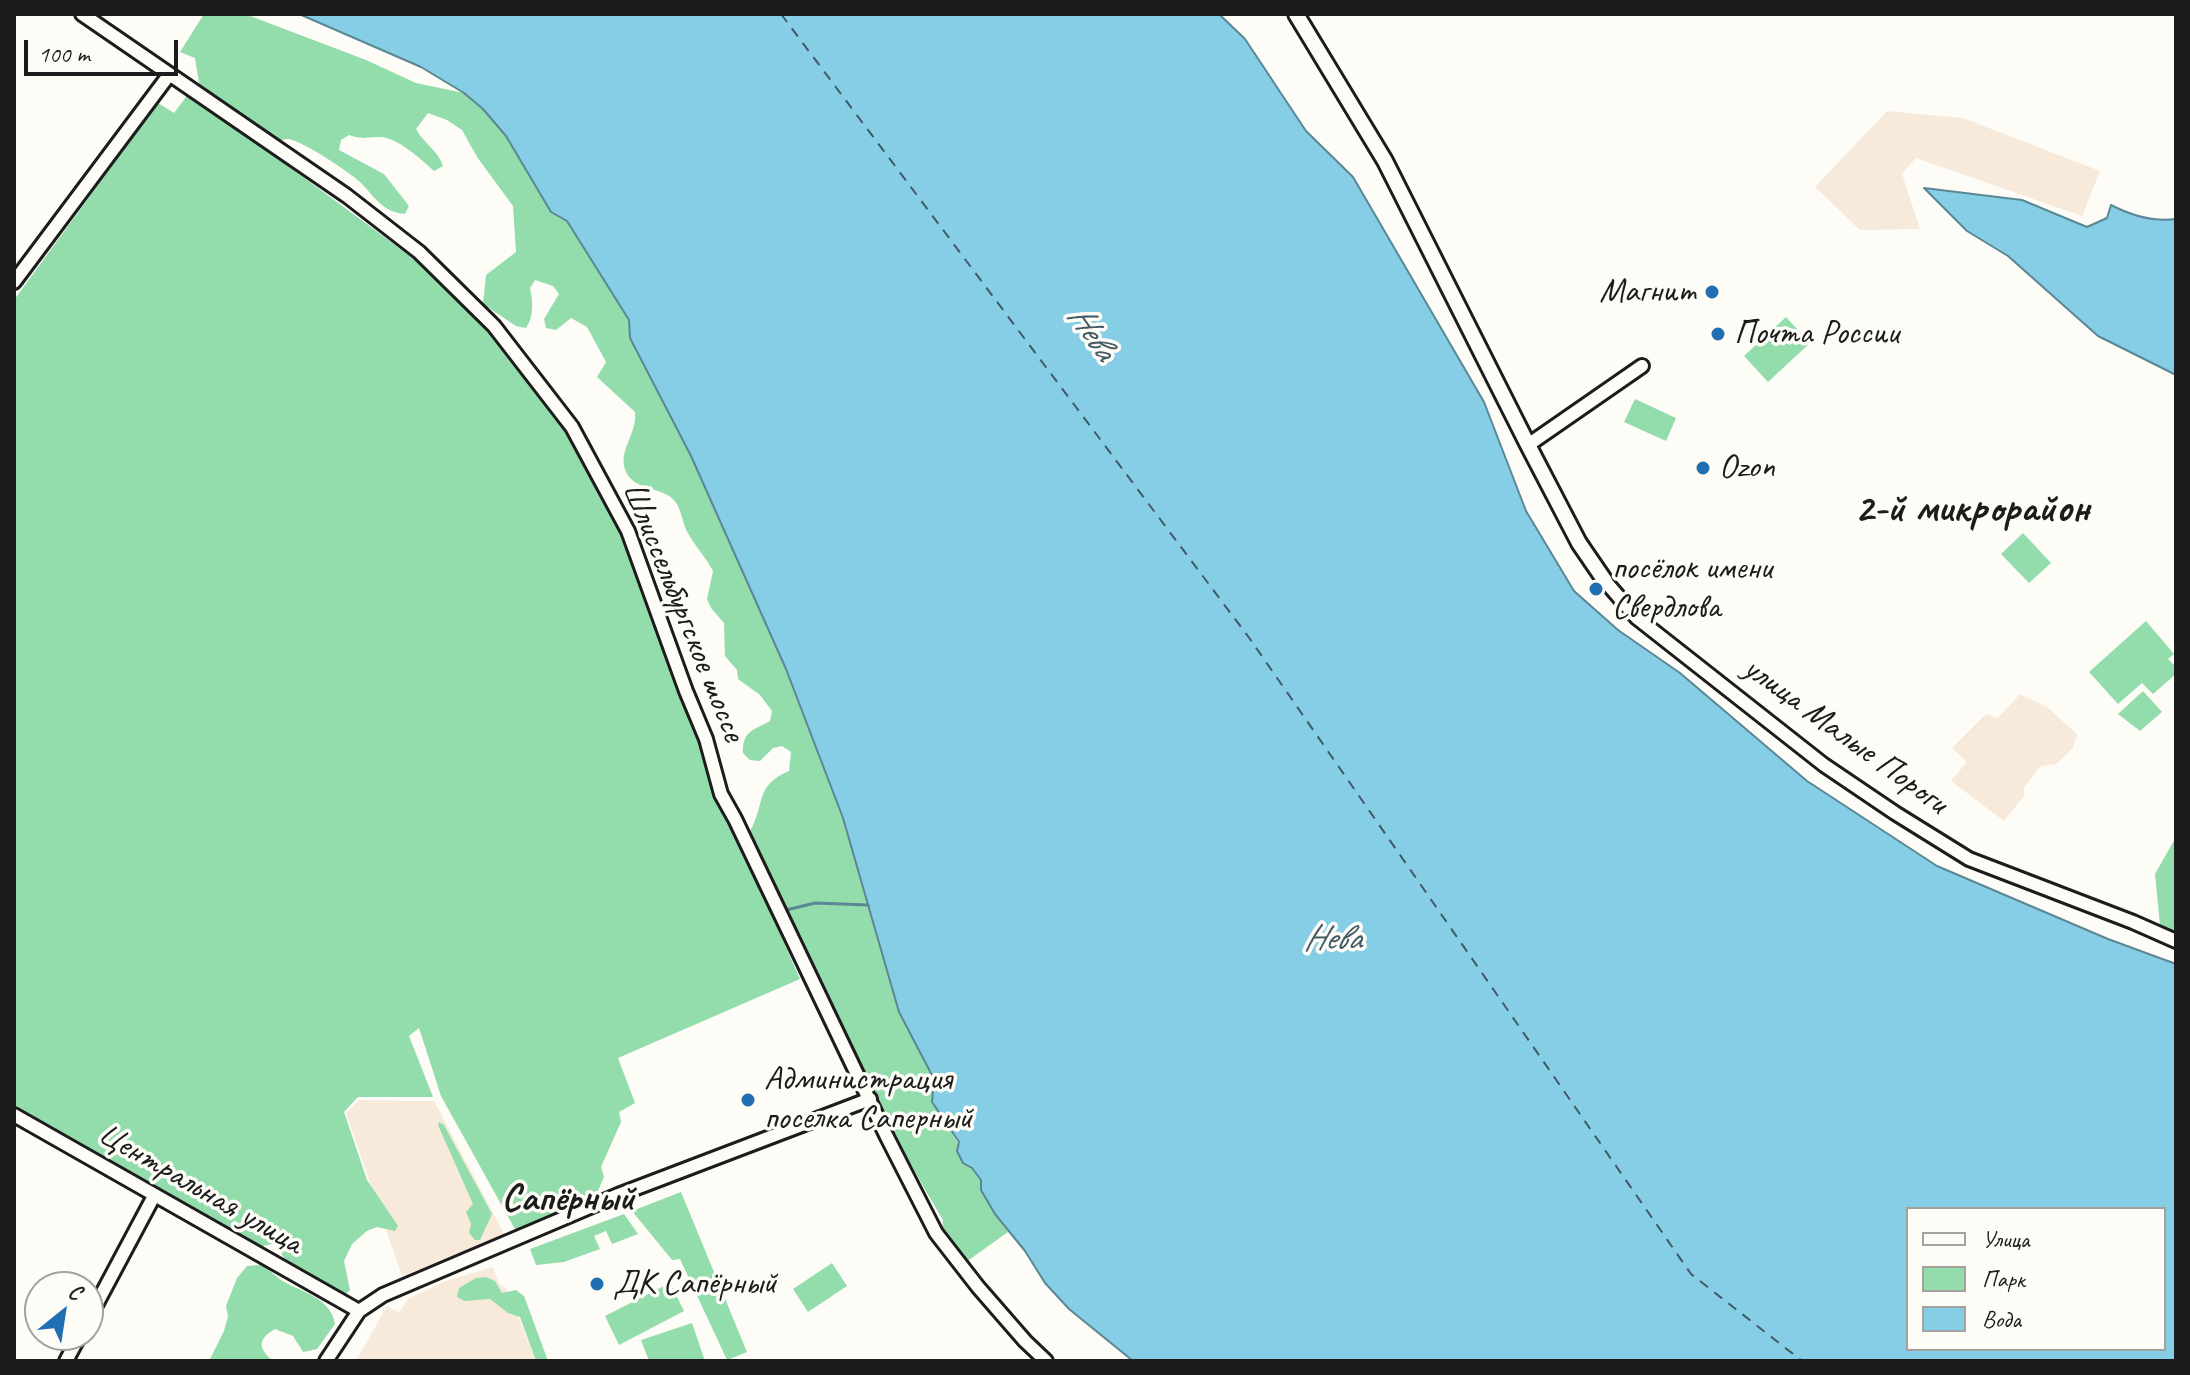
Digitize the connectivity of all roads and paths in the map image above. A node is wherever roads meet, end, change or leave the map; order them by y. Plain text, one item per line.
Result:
1 (82, 14) edge
2 (1296, 14) edge
3 (169, 75) junction
4 (14, 282) edge
5 (1642, 366) dead end
6 (1528, 445) junction
7 (1605, 581) joint
8 (2176, 941) edge
9 (870, 1099) junction
10 (14, 1115) edge
11 (154, 1196) junction
12 (104, 1290) edge
13 (359, 1311) junction
14 (326, 1361) edge
15 (1046, 1361) edge

1 - 3 street, Шлиссельбургское шоссе
2 - 6 street, улица Малые Пороги
3 - 4 street
3 - 9 street, Шлиссельбургское шоссе
5 - 6 street
6 - 7 street, улица Малые Пороги
7 - 8 street, улица Малые Пороги
9 - 13 street
9 - 15 street, Шлиссельбургское шоссе
10 - 11 street, Центральная улица
11 - 12 street
11 - 13 street, Центральная улица
13 - 14 street

